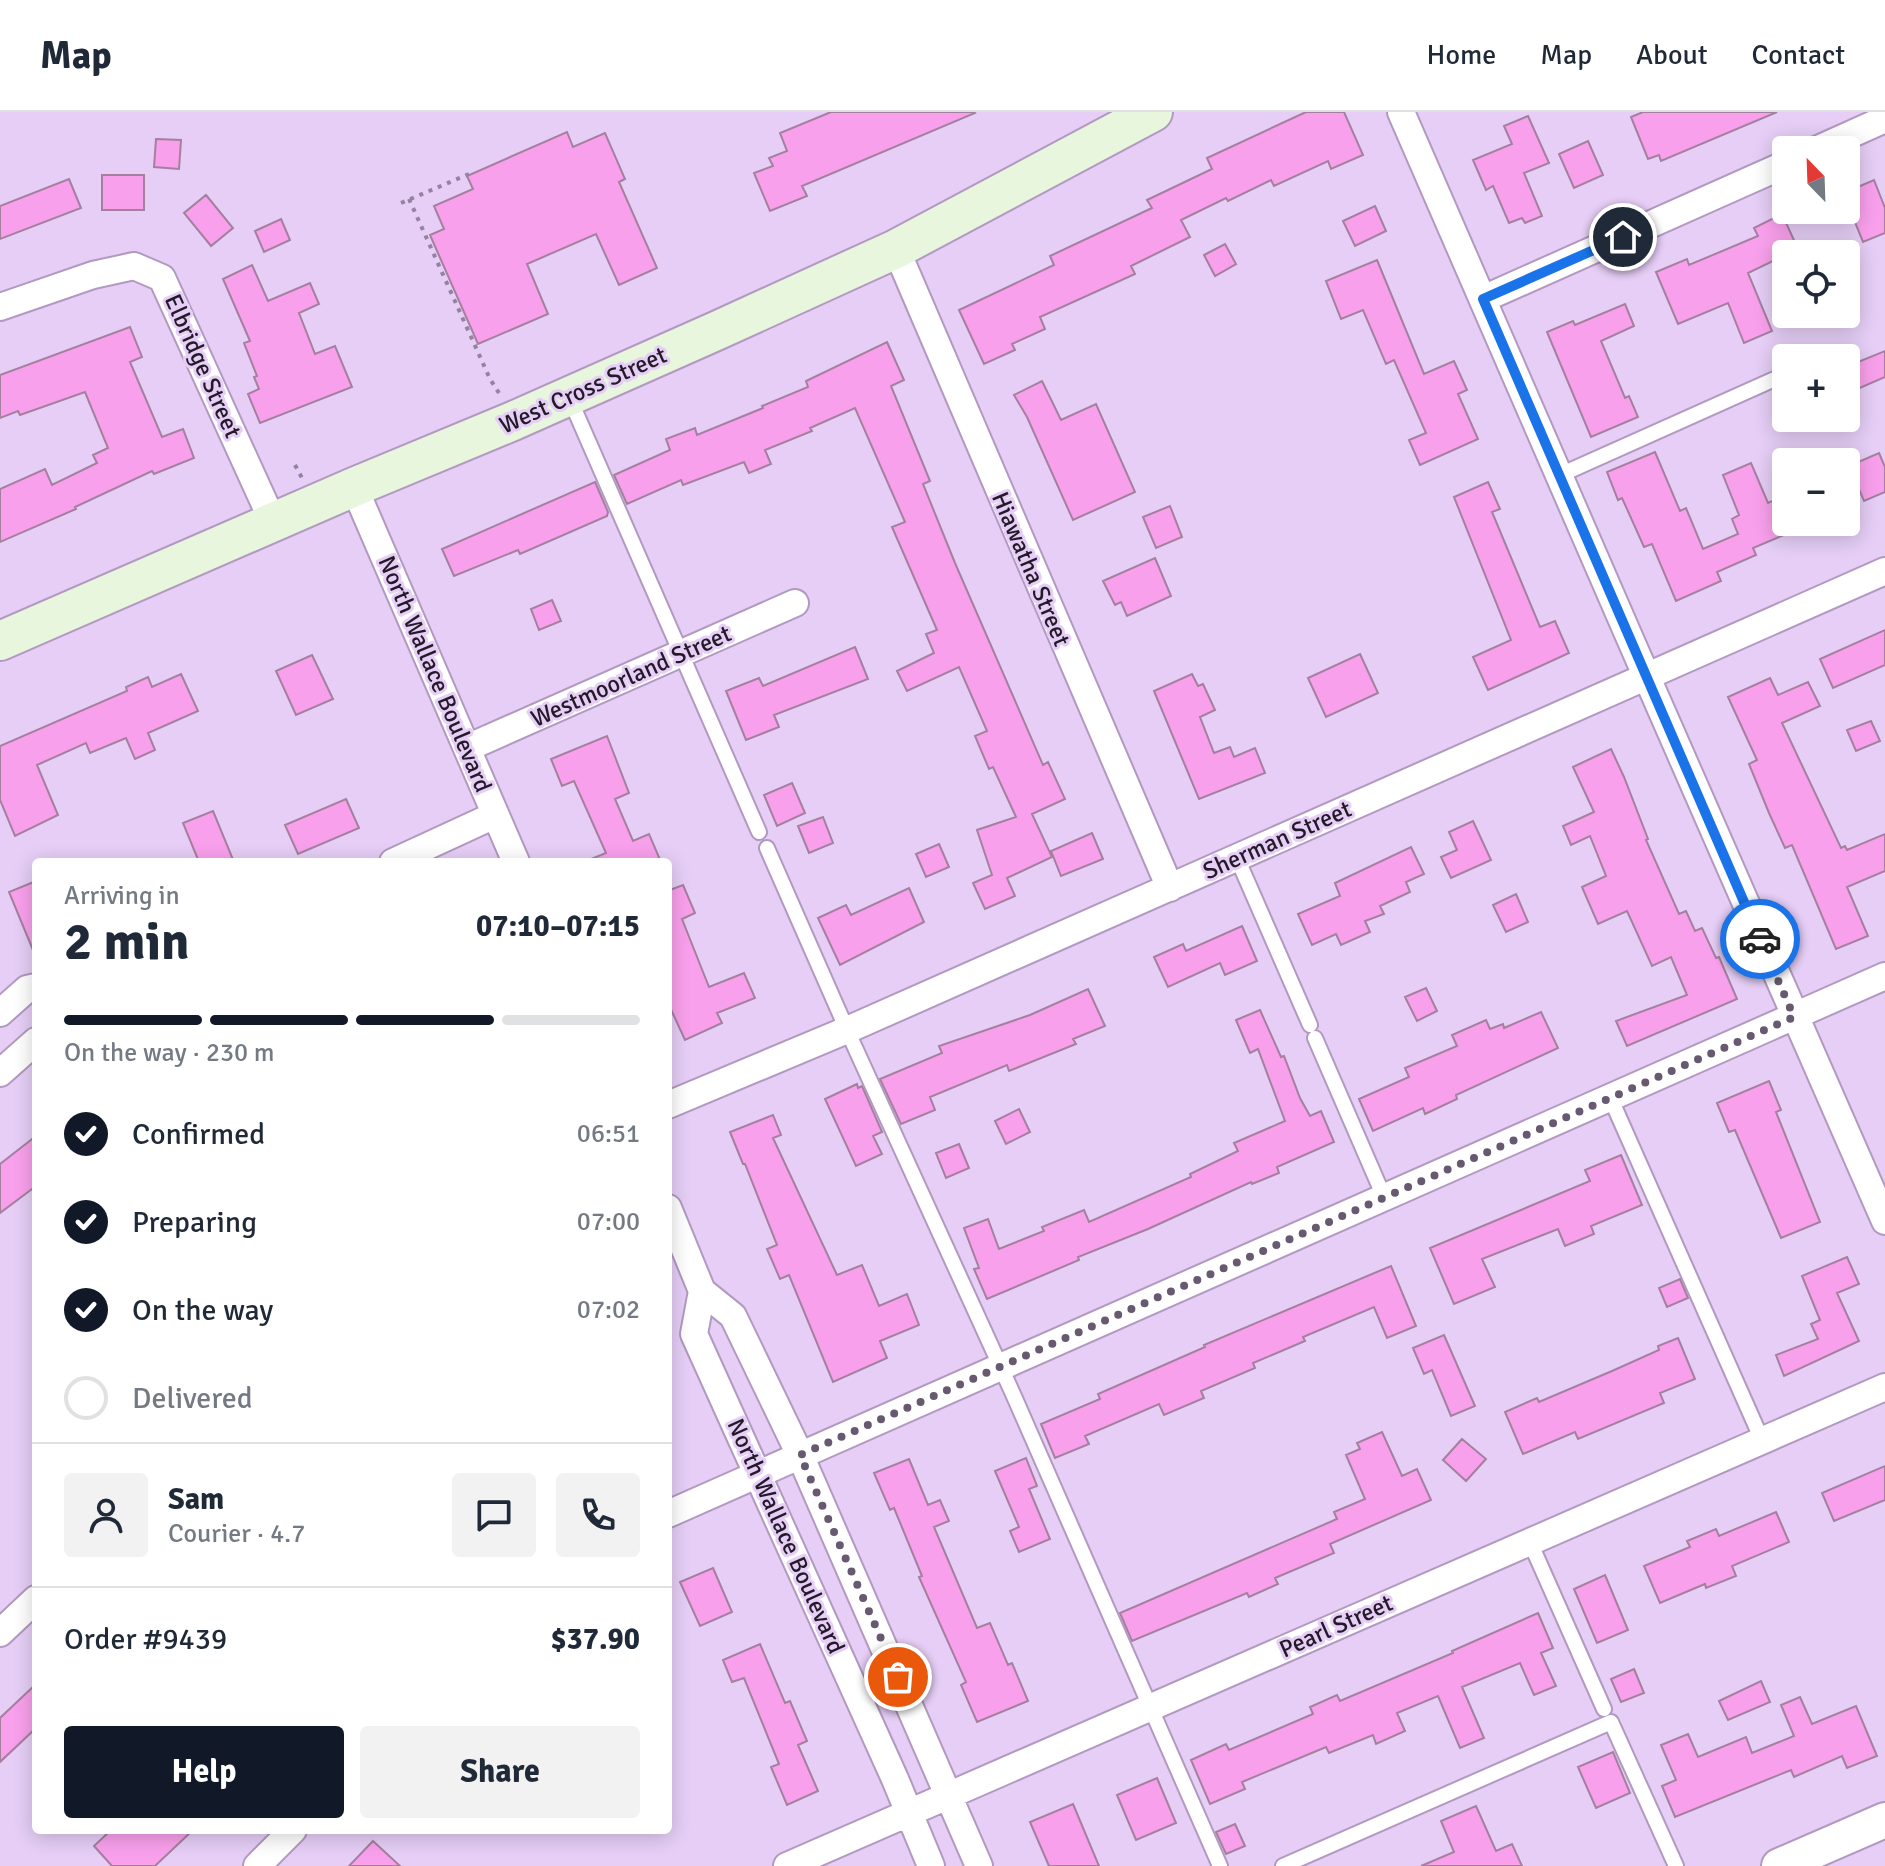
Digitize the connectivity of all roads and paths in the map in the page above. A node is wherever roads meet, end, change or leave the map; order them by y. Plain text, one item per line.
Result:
1 (1153, 112) edge
2 (1401, 112) edge
3 (1885, 119) edge
4 (1847, 136) edge
5 (1772, 170) edge
6 (469, 174) dead end
7 (409, 199) junction
8 (401, 203) dead end
9 (896, 249) junction
10 (1483, 299) junction
11 (0, 307) edge
12 (1772, 380) edge
13 (569, 397) junction
14 (503, 399) dead end
15 (1560, 475) junction
16 (354, 487) junction
17 (273, 522) junction
18 (1885, 571) edge
19 (795, 603) dead end
20 (0, 641) edge
21 (681, 653) junction
22 (1649, 677) junction
23 (467, 748) junction
24 (495, 815) junction
25 (759, 832) dead end
26 (767, 848) dead end
27 (402, 858) edge
28 (514, 858) edge
29 (1237, 858) junction
30 (1170, 888) junction
31 (1885, 976) edge
32 (32, 988) edge
33 (0, 1013) edge
34 (1794, 1017) junction
35 (847, 1030) junction
36 (32, 1045) edge
37 (0, 1073) edge
38 (1610, 1097) junction
39 (672, 1103) edge
40 (1384, 1197) junction
41 (672, 1218) edge
42 (1885, 1221) edge
43 (702, 1291) junction
44 (1001, 1367) junction
45 (1885, 1387) edge
46 (1762, 1440) junction
47 (800, 1455) junction
48 (758, 1474) junction
49 (672, 1512) edge
50 (1530, 1542) junction
51 (32, 1603) edge
52 (0, 1633) edge
53 (1151, 1707) junction
54 (1604, 1709) dead end
55 (948, 1794) junction
56 (907, 1812) junction
57 (1885, 1820) edge
58 (289, 1834) edge
59 (257, 1866) edge
60 (787, 1866) edge
61 (931, 1866) edge
62 (979, 1866) edge
63 (1220, 1866) edge
64 (1283, 1866) edge
65 (1676, 1866) edge
66 (1779, 1866) edge

1 - 9 main road, West Cross Street
2 - 10 street
3 - 4 street
5 - 10 street
6 - 7 path
7 - 8 path
7 - 14 path
9 - 13 main road, West Cross Street
9 - 30 street, Hiawatha Street
10 - 15 street
11 - 17 street, Elbridge Street
12 - 15 lane
13 - 16 main road, West Cross Street
13 - 21 lane
15 - 22 street
16 - 17 main road, West Cross Street
16 - 23 street, North Wallace Boulevard
17 - 20 main road, West Cross Street
18 - 22 street, Sherman Street
19 - 21 street, Westmoorland Street
21 - 23 street, Westmoorland Street
21 - 25 lane
22 - 29 street, Sherman Street
22 - 34 street
23 - 24 street, North Wallace Boulevard
24 - 27 street
24 - 28 street, North Wallace Boulevard
26 - 35 lane
29 - 30 street, Sherman Street
29 - 40 lane
30 - 35 street, Sherman Street
31 - 34 street
32 - 33 street
34 - 38 street
34 - 42 street
35 - 39 street, Sherman Street
35 - 44 lane
36 - 37 street
38 - 40 street
38 - 46 lane
40 - 44 street
41 - 43 street, North Wallace Boulevard
43 - 47 street, North Wallace Boulevard
43 - 48 street, North Wallace Boulevard
44 - 47 street
44 - 53 lane
45 - 46 street, Pearl Street
46 - 50 street, Pearl Street
47 - 48 street
47 - 55 street, North Wallace Boulevard
48 - 49 street
48 - 56 street, North Wallace Boulevard
50 - 53 street, Pearl Street
50 - 54 lane
51 - 52 street
53 - 55 street, Pearl Street
53 - 63 lane
55 - 56 street, Pearl Street
55 - 62 street, North Wallace Boulevard
56 - 60 street, Pearl Street
56 - 61 street, North Wallace Boulevard
57 - 66 street
58 - 59 street
64 - 65 lane

